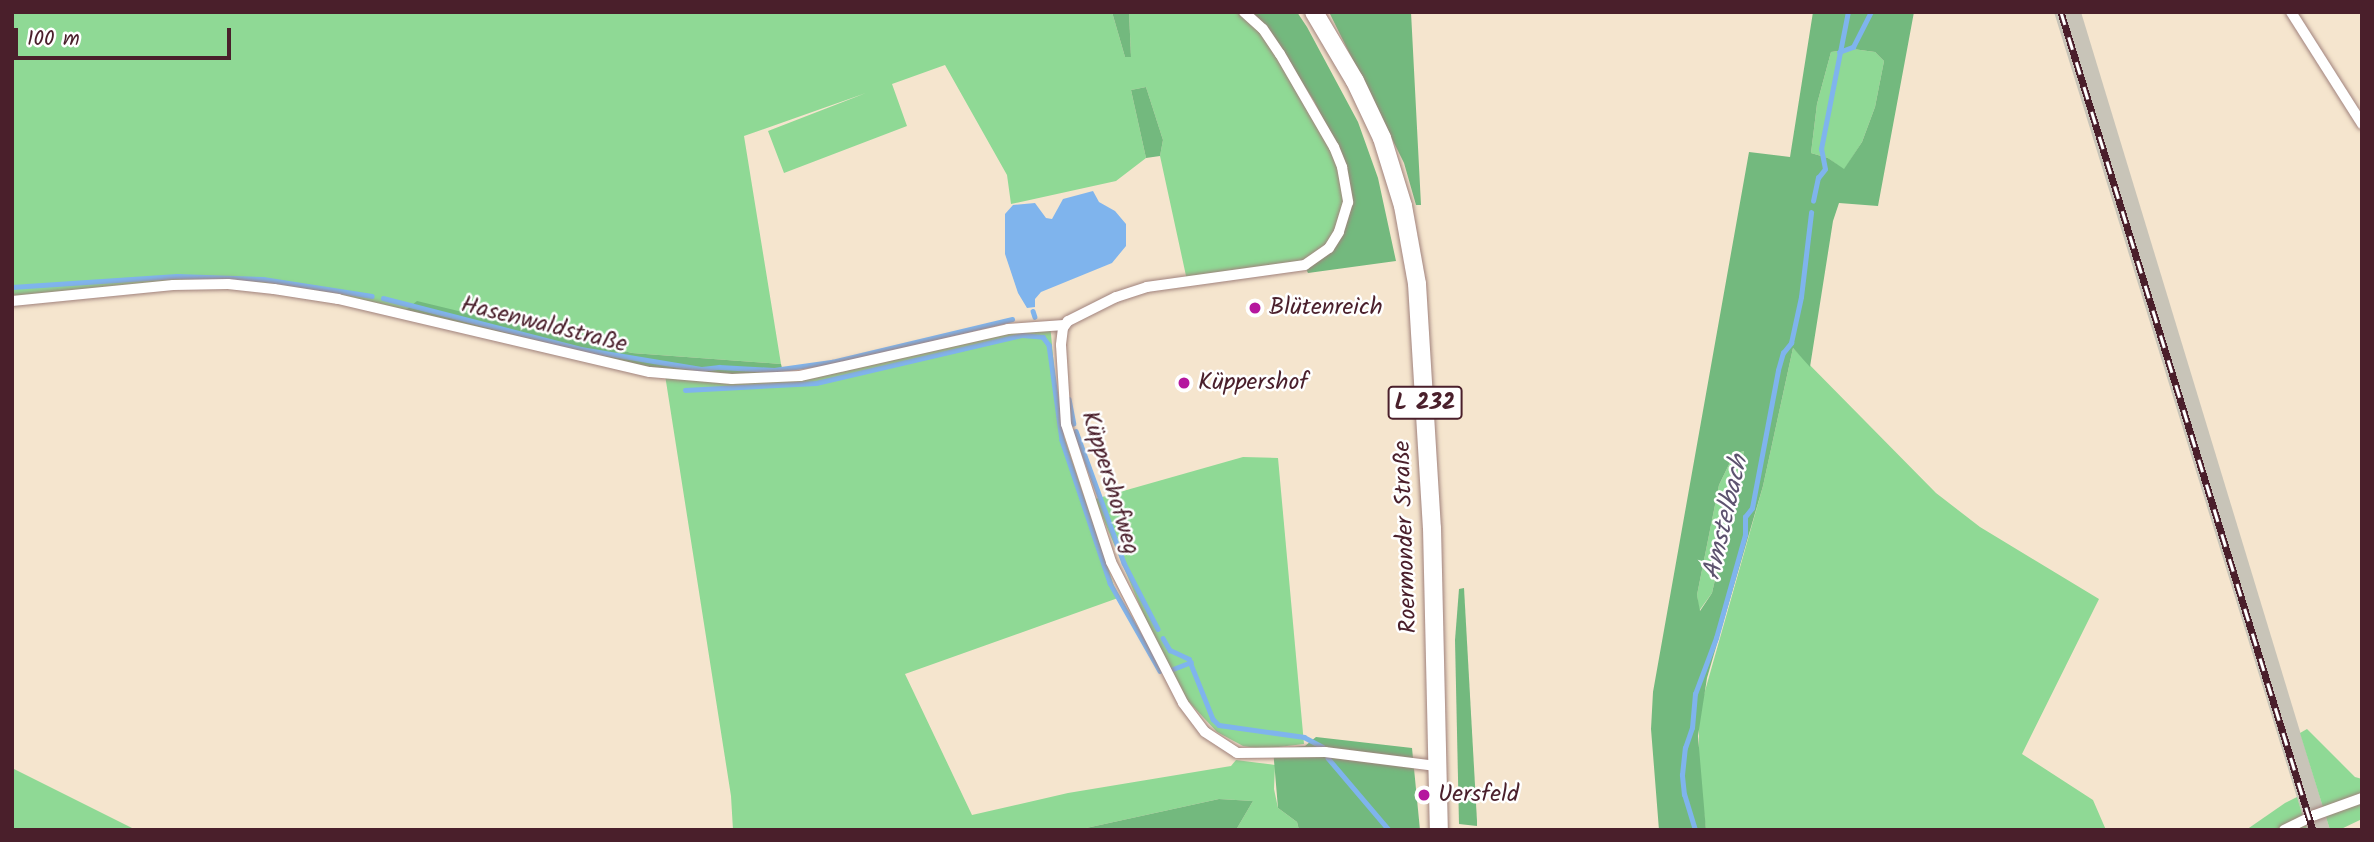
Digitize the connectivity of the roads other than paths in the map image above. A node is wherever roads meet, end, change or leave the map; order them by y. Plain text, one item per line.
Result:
1 (1244, 12) edge
2 (1314, 12) edge
3 (2291, 12) edge
4 (2362, 124) edge
5 (12, 301) edge
6 (1064, 325) junction
7 (1436, 766) junction
8 (2362, 798) edge
9 (1439, 830) edge
10 (2284, 830) edge

1 - 6 street
2 - 7 main road, Roermonder Straße / L 232
3 - 4 street
5 - 6 street, Hasenwaldstraße
6 - 7 street, Küppershofweg
7 - 9 main road, Roermonder Straße / L 232
8 - 10 street

